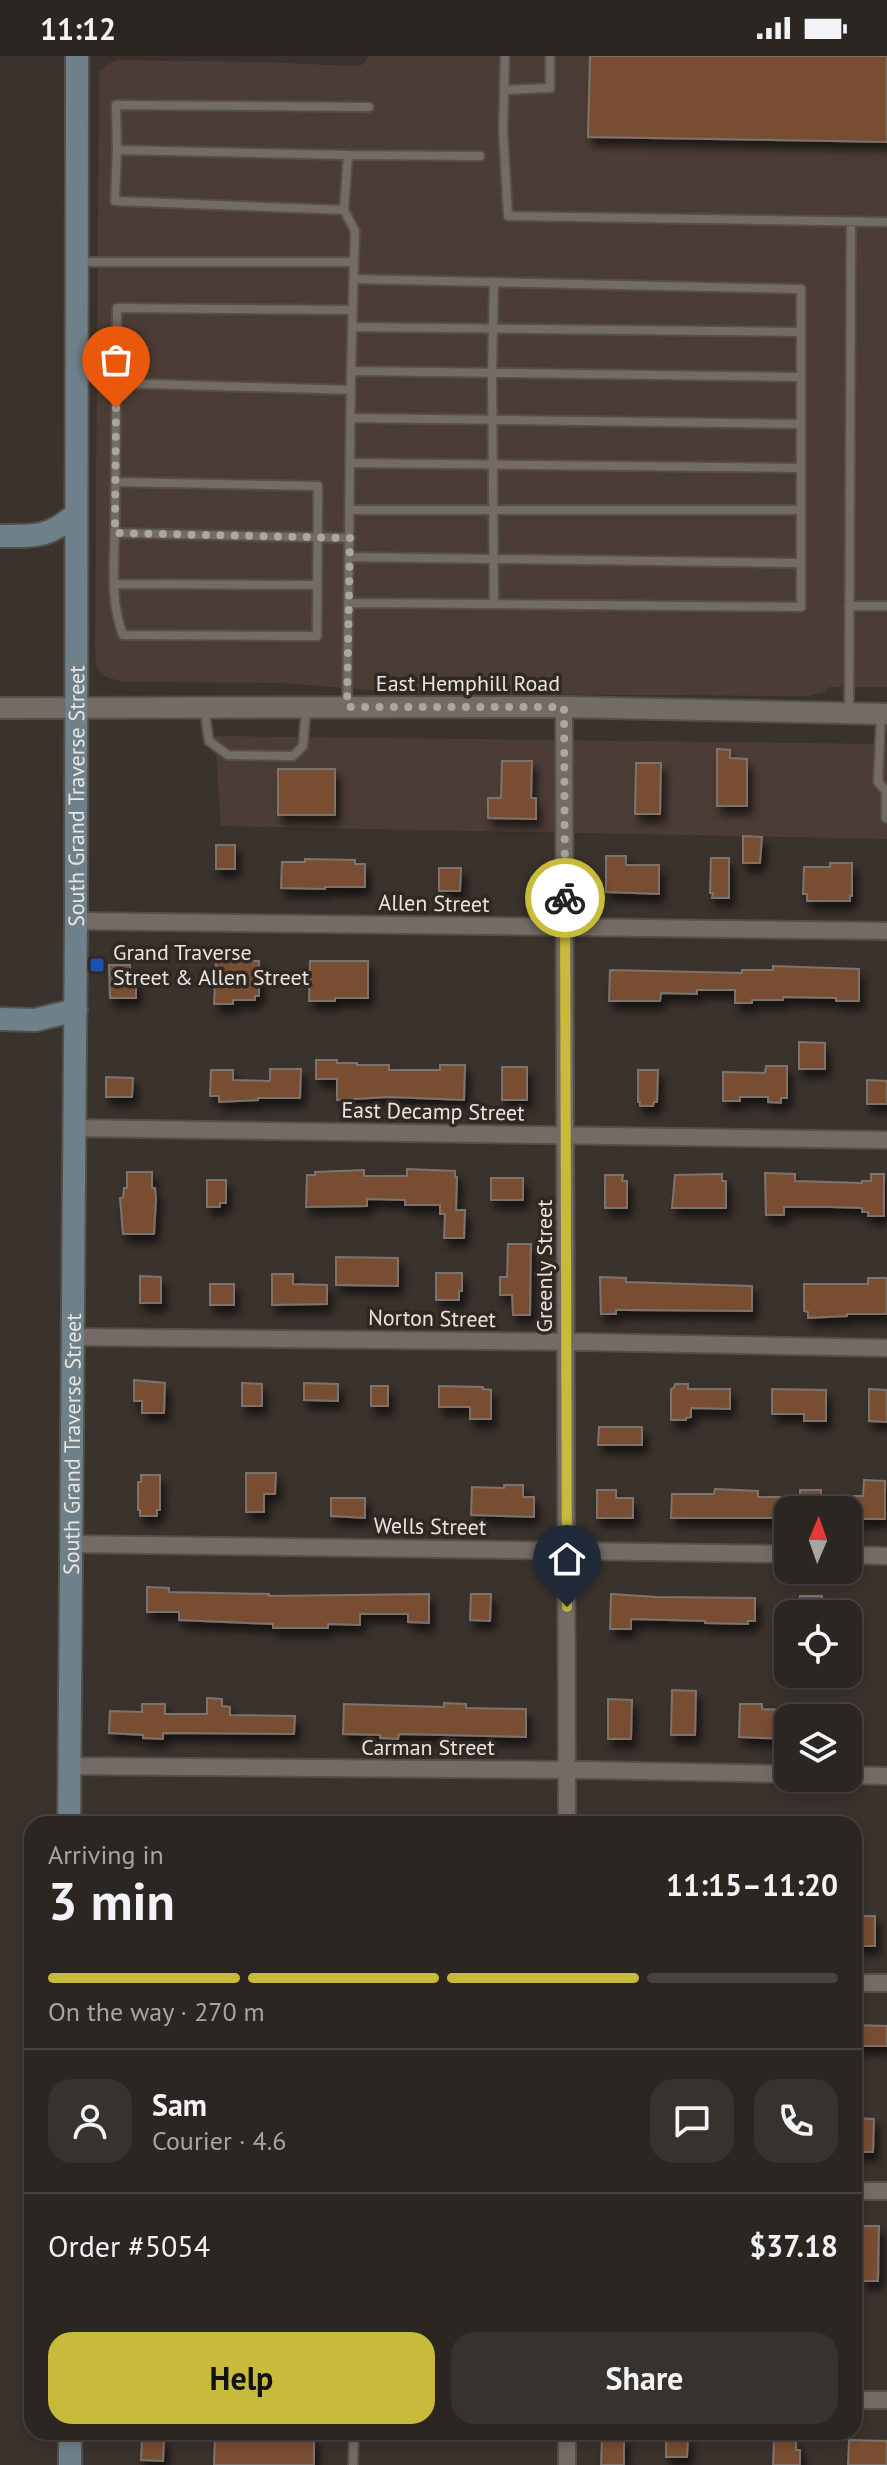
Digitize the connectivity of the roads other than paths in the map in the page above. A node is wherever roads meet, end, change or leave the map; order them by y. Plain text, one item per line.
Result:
1 (77, 56) edge
2 (505, 56) edge
3 (550, 56) edge
4 (504, 90) junction
5 (369, 107) dead end
6 (117, 150) junction
7 (348, 155) junction
8 (480, 156) dead end
9 (344, 210) junction
10 (851, 222) junction
11 (887, 222) edge
12 (77, 262) junction
13 (354, 262) junction
14 (354, 279) junction
15 (494, 282) junction
16 (353, 310) junction
17 (353, 327) junction
18 (492, 329) junction
19 (801, 332) junction
20 (351, 371) junction
21 (492, 373) junction
22 (801, 377) junction
23 (116, 383) junction
24 (351, 390) junction
25 (351, 418) junction
26 (493, 420) junction
27 (801, 424) junction
28 (351, 463) junction
29 (493, 465) junction
30 (801, 468) junction
31 (116, 482) junction
32 (350, 510) junction
33 (493, 510) junction
34 (801, 510) junction
35 (76, 514) junction
36 (115, 533) junction
37 (6, 536) edge
38 (318, 537) junction
39 (350, 538) junction
40 (349, 557) junction
41 (494, 559) junction
42 (801, 563) junction
43 (115, 584) junction
44 (317, 585) junction
45 (349, 603) junction
46 (494, 604) junction
47 (849, 606) junction
48 (887, 606) edge
49 (204, 707) junction
50 (306, 707) junction
51 (347, 707) junction
52 (564, 707) junction
53 (0, 708) edge
54 (76, 709) junction
55 (849, 714) junction
56 (884, 714) edge
57 (886, 818) edge
58 (76, 921) junction
59 (565, 927) junction
60 (887, 931) edge
61 (76, 1010) junction
62 (0, 1019) edge
63 (75, 1128) junction
64 (566, 1134) junction
65 (887, 1140) edge
66 (73, 1337) junction
67 (565, 1341) junction
68 (887, 1348) edge
69 (71, 1544) junction
70 (567, 1550) junction
71 (774, 1554) edge
72 (862, 1555) edge
73 (887, 1556) edge
74 (69, 1766) junction
75 (567, 1770) junction
76 (774, 1774) edge
77 (862, 1775) edge
78 (887, 1776) edge
79 (69, 1816) edge
80 (567, 1816) edge
81 (862, 1983) edge
82 (887, 1983) edge
83 (862, 2191) edge
84 (887, 2191) edge
85 (862, 2400) edge
86 (887, 2400) edge
87 (70, 2440) edge
88 (354, 2440) edge
89 (567, 2440) edge
90 (70, 2465) edge
91 (353, 2465) edge
92 (567, 2465) edge

1 - 12 main road, South Grand Traverse Street
2 - 4 lane
3 - 4 lane
4 - 10 lane
5 - 6 lane
6 - 7 lane
6 - 9 lane
7 - 8 lane
7 - 9 lane
9 - 13 lane
10 - 11 lane
10 - 47 lane
12 - 13 lane
12 - 35 main road, South Grand Traverse Street
13 - 14 lane
14 - 15 lane
14 - 16 lane
15 - 18 lane
15 - 19 lane
16 - 17 lane
16 - 23 lane
17 - 18 lane
17 - 20 lane
18 - 19 lane
18 - 21 lane
19 - 22 lane
20 - 21 lane
20 - 24 lane
21 - 22 lane
21 - 26 lane
22 - 27 lane
23 - 24 lane
23 - 31 lane
24 - 25 lane
25 - 26 lane
25 - 28 lane
26 - 27 lane
26 - 29 lane
27 - 30 lane
28 - 29 lane
28 - 32 lane
29 - 30 lane
29 - 33 lane
30 - 34 lane
31 - 36 lane
31 - 38 lane
32 - 33 lane
32 - 39 lane
33 - 34 lane
33 - 41 lane
34 - 42 lane
35 - 37 main road
35 - 54 main road, South Grand Traverse Street
36 - 38 lane
36 - 43 lane
38 - 39 lane
38 - 44 lane
39 - 40 lane
40 - 41 lane
40 - 45 lane
41 - 42 lane
41 - 46 lane
42 - 46 lane
43 - 44 lane
43 - 44 lane
45 - 46 lane
45 - 51 lane
47 - 48 lane
47 - 55 lane
49 - 50 street, East Hemphill Road
49 - 50 lane
49 - 54 street, East Hemphill Road
50 - 51 street, East Hemphill Road
51 - 52 street, East Hemphill Road
52 - 55 street, East Hemphill Road
52 - 59 street, Greenly Street
53 - 54 street, East Hemphill Road
54 - 58 main road, South Grand Traverse Street
55 - 56 street, East Hemphill Road
56 - 57 lane
58 - 59 street, Allen Street
58 - 61 main road, South Grand Traverse Street
59 - 60 street, Allen Street
59 - 64 street, Greenly Street
61 - 62 main road
61 - 63 main road, South Grand Traverse Street
63 - 64 street, East Decamp Street
63 - 66 main road, South Grand Traverse Street
64 - 65 street, East Decamp Street
64 - 67 street, Greenly Street
66 - 67 street, Norton Street
66 - 69 main road, South Grand Traverse Street
67 - 68 street, Norton Street
67 - 70 street, Greenly Street
69 - 70 street, Wells Street
69 - 74 main road, South Grand Traverse Street
70 - 71 street, Wells Street
70 - 75 street, Greenly Street
72 - 73 street
74 - 75 street, Carman Street
74 - 79 main road, South Grand Traverse Street
75 - 76 street, Carman Street
75 - 80 street, Greenly Street
77 - 78 street
81 - 82 street
83 - 84 street
85 - 86 street
87 - 90 main road
88 - 91 lane
89 - 92 street

